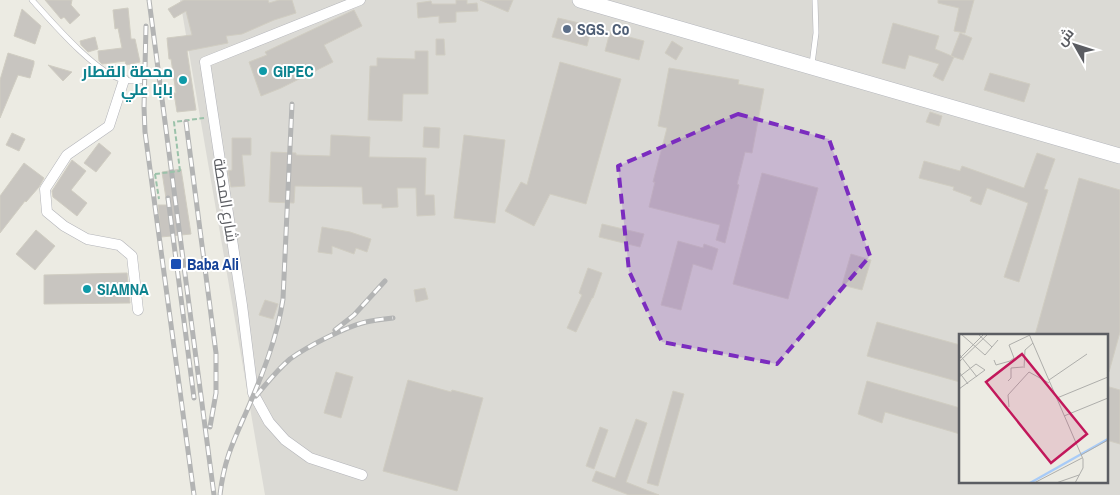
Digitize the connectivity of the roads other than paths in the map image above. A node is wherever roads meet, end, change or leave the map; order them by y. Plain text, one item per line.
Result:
1 (32, 0) edge
2 (360, 0) edge
3 (580, 0) edge
4 (815, 0) edge
5 (812, 67) junction
6 (124, 80) junction
7 (140, 80) dead end
8 (1120, 156) edge
9 (138, 310) dead end
10 (362, 475) dead end

1 - 6 lane
2 - 10 street, شارع المحطة
3 - 5 main road
4 - 5 lane
5 - 8 main road
6 - 7 lane
6 - 9 street

